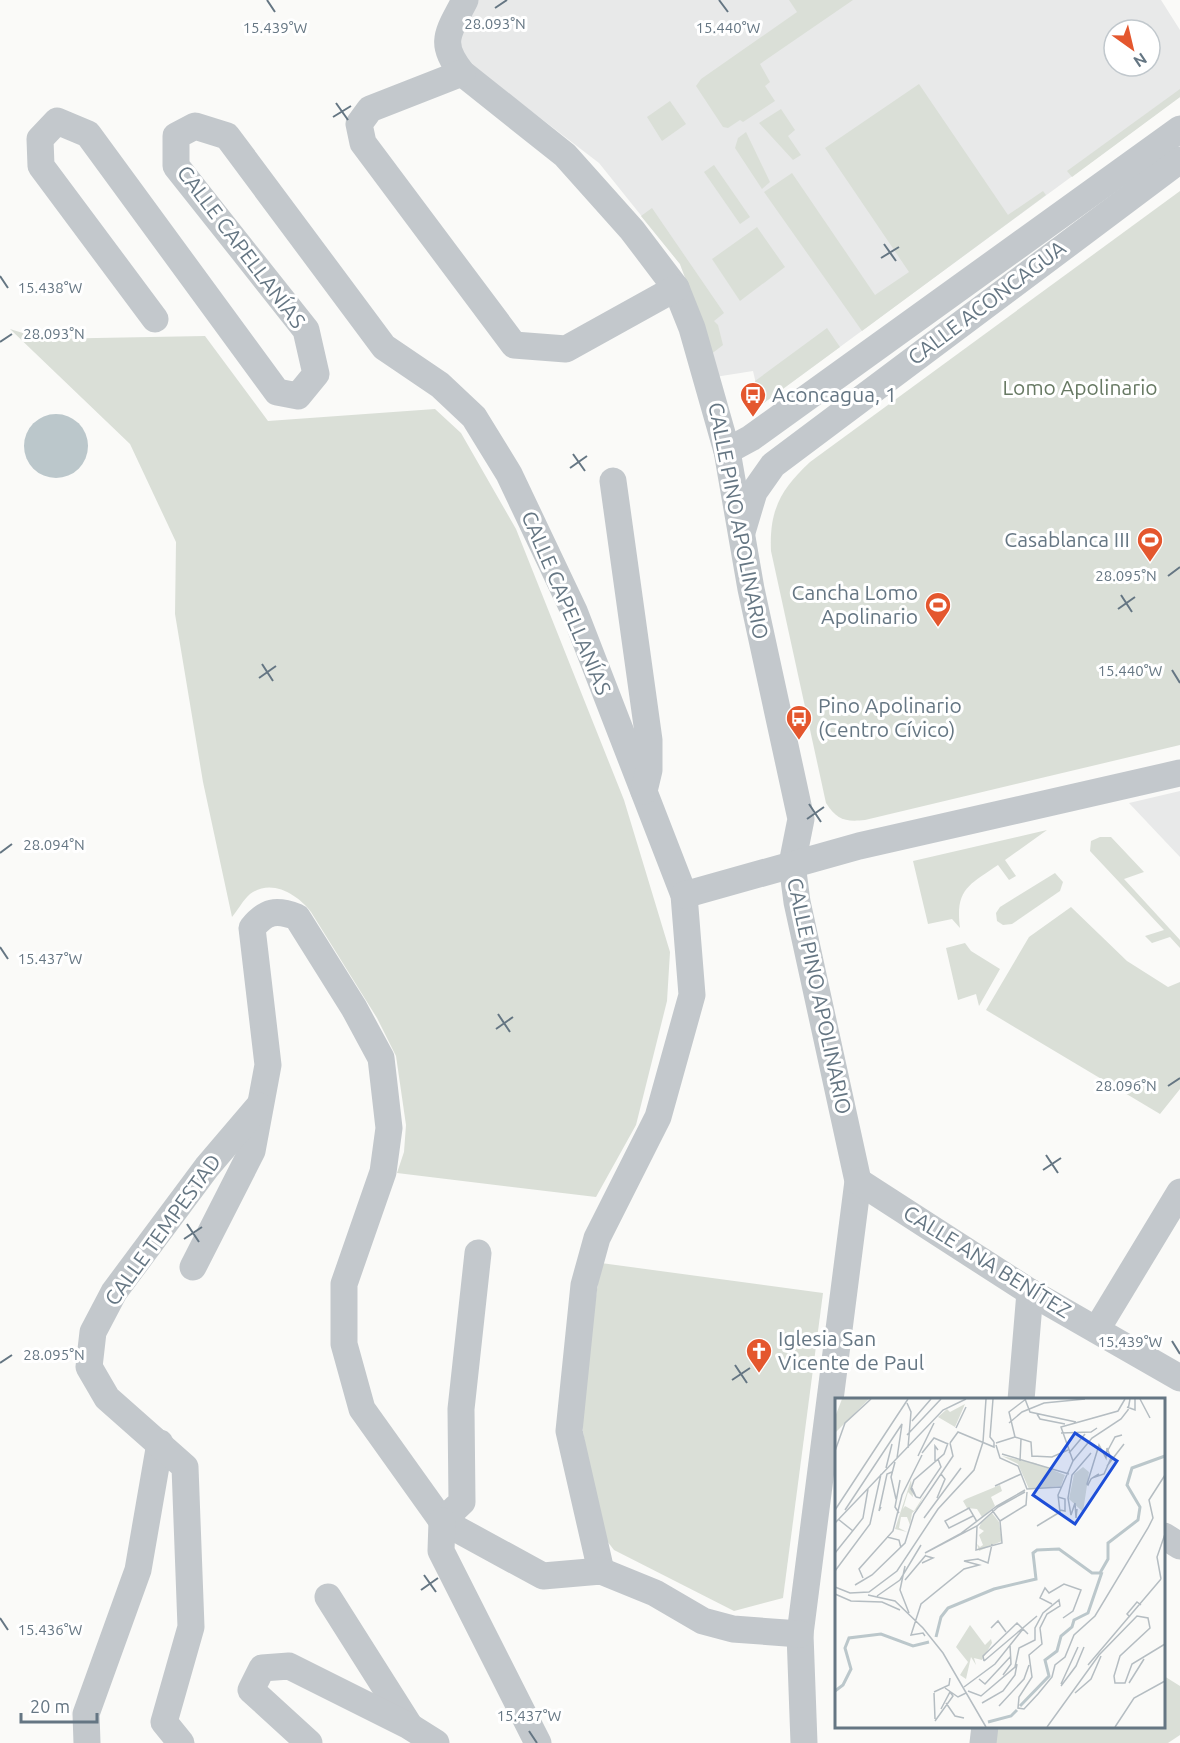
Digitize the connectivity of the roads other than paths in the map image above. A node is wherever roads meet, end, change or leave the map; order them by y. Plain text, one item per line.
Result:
1 (465, 0) edge
2 (462, 73) junction
3 (1180, 129) edge
4 (1180, 160) edge
5 (676, 288) junction
6 (155, 319) dead end
7 (727, 452) junction
8 (613, 481) dead end
9 (741, 536) junction
10 (1180, 773) edge
11 (643, 792) junction
12 (792, 864) junction
13 (684, 895) junction
14 (259, 1106) junction
15 (858, 1181) junction
16 (1180, 1192) edge
17 (478, 1253) dead end
18 (193, 1267) dead end
19 (1030, 1292) junction
20 (1097, 1329) junction
21 (1180, 1378) edge
22 (836, 1398) edge
23 (1021, 1398) edge
24 (835, 1409) edge
25 (160, 1443) junction
26 (828, 1478) edge
27 (442, 1521) junction
28 (1165, 1537) edge
29 (1180, 1546) edge
30 (601, 1571) junction
31 (328, 1597) dead end
32 (800, 1634) junction
33 (409, 1726) junction
34 (984, 1728) edge
35 (87, 1743) edge
36 (182, 1743) edge
37 (309, 1743) edge
38 (436, 1743) edge
39 (538, 1743) edge
40 (804, 1743) edge
41 (983, 1743) edge

1 - 2 street, CALLE PINO APOLINARIO
2 - 5 street, CALLE PINO APOLINARIO
2 - 5 street
3 - 7 street, CALLE ACONCAGUA
4 - 9 street, CALLE ACONCAGUA
5 - 7 street, CALLE PINO APOLINARIO
6 - 11 street, CALLE CAPELLANÍAS
7 - 9 street, CALLE PINO APOLINARIO
8 - 11 street, CALLE CAPELLANÍAS
9 - 12 street, CALLE PINO APOLINARIO
10 - 12 street
11 - 13 street, CALLE CAPELLANÍAS
12 - 13 street
12 - 15 street, CALLE PINO APOLINARIO
13 - 30 street, CALLE CAPELLANÍAS
14 - 18 street, CALLE TEMPESTAD
14 - 25 street, CALLE TEMPESTAD
14 - 27 street, CALLE TEMPESTAD
15 - 19 street, CALLE ANA BENÍTEZ
15 - 22 street, CALLE PINO APOLINARIO
16 - 20 street
17 - 27 street
19 - 20 street, CALLE ANA BENÍTEZ
19 - 23 street
20 - 21 street, CALLE ANA BENÍTEZ
24 - 26 street, CALLE PINO APOLINARIO
25 - 35 street
25 - 36 street, CALLE TEMPESTAD
26 - 32 street, CALLE PINO APOLINARIO
27 - 30 street, CALLE TEMPESTAD
27 - 39 street
28 - 29 street
30 - 32 street, CALLE TEMPESTAD
31 - 33 street
32 - 40 street, CALLE PINO APOLINARIO
33 - 37 street
33 - 38 street
34 - 41 street

